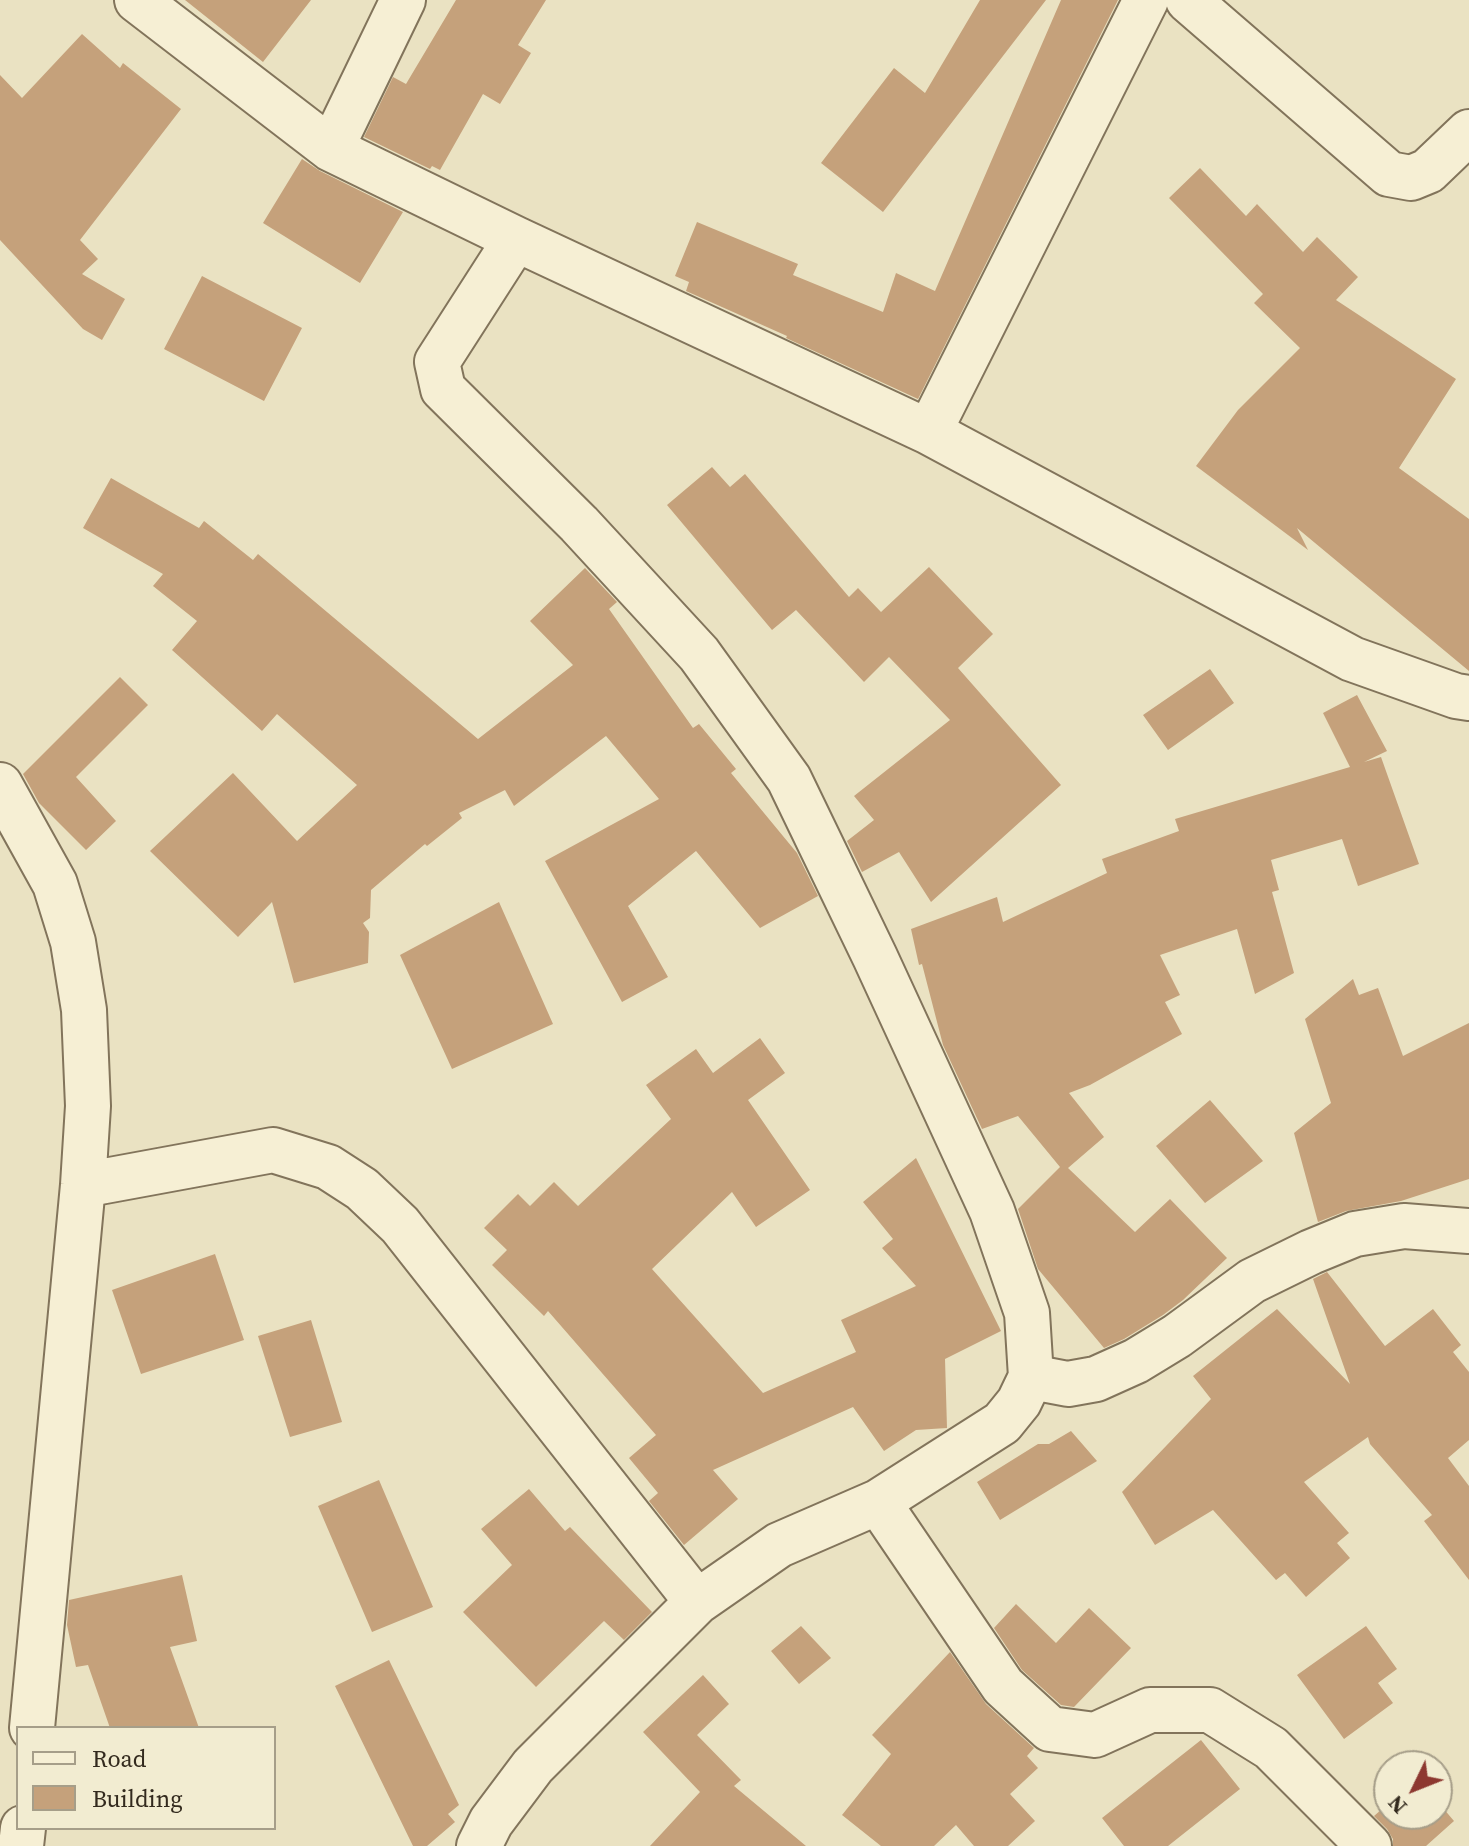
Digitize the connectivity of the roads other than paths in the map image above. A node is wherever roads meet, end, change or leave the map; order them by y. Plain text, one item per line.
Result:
1 (137, 0) edge
2 (403, 0) edge
3 (1146, 0) edge
4 (1188, 0) edge
5 (1469, 132) edge
6 (331, 149) junction
7 (516, 239) junction
8 (929, 432) junction
9 (1469, 698) edge
10 (0, 785) edge
11 (83, 1185) junction
12 (1469, 1231) edge
13 (1031, 1377) junction
14 (878, 1502) junction
15 (697, 1602) junction
16 (32, 1726) edge
17 (479, 1846) edge
18 (1369, 1846) edge

1 - 6 street
2 - 6 street
3 - 8 street
4 - 5 street
6 - 7 street
7 - 8 street
7 - 13 street
8 - 9 street
10 - 11 street
11 - 15 street
11 - 16 street
12 - 13 street
13 - 14 street
14 - 15 street
14 - 18 street
15 - 17 street

